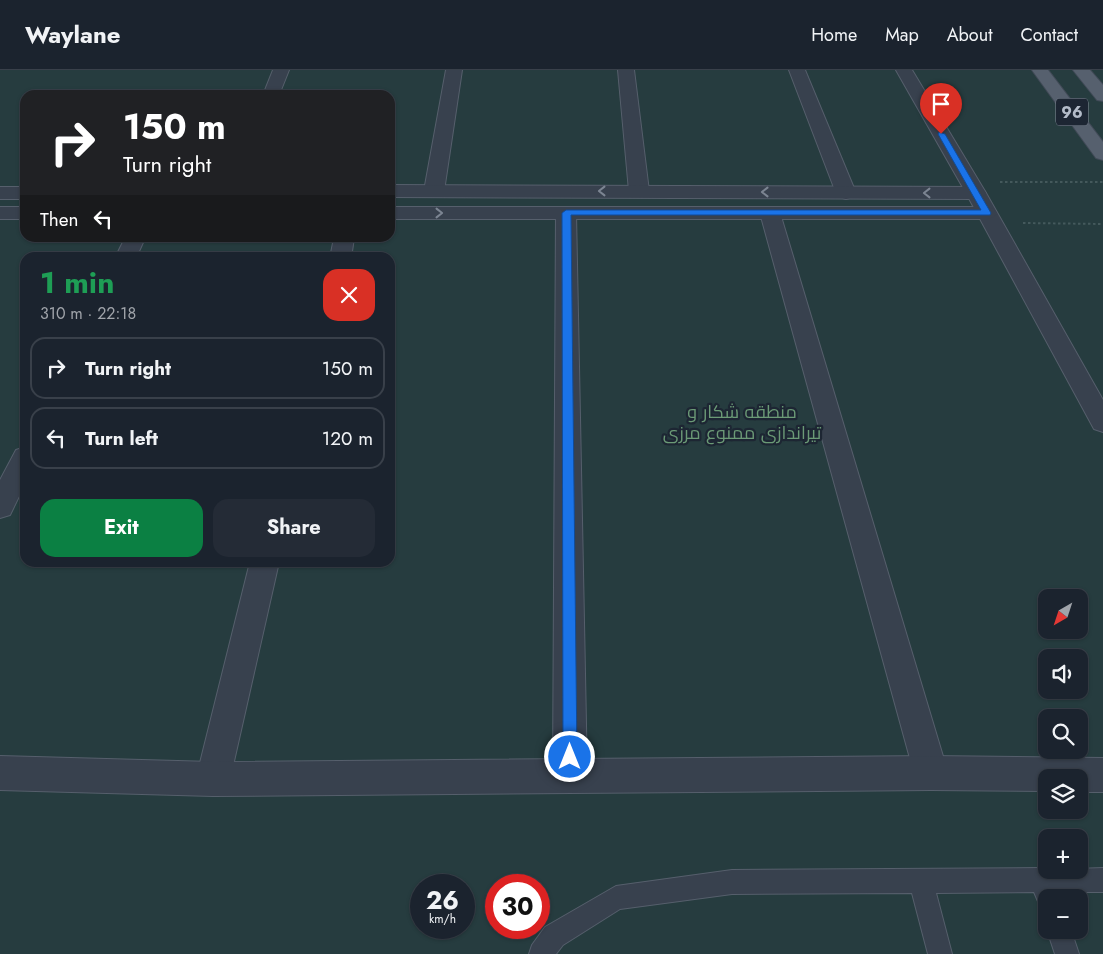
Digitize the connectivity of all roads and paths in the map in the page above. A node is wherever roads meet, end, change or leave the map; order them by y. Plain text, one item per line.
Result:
1 (281, 70) edge
2 (454, 70) edge
3 (626, 70) edge
4 (797, 70) edge
5 (904, 70) edge
6 (1040, 70) edge
7 (1081, 70) edge
8 (272, 90) edge
9 (1103, 96) edge
10 (1103, 154) edge
11 (1103, 182) edge
12 (973, 188) junction
13 (434, 191) junction
14 (639, 191) junction
15 (395, 192) edge
16 (0, 193) edge
17 (20, 193) edge
18 (846, 193) junction
19 (0, 213) edge
20 (20, 213) edge
21 (395, 213) edge
22 (566, 213) junction
23 (770, 213) junction
24 (989, 218) junction
25 (1103, 224) edge
26 (1103, 422) edge
27 (20, 467) edge
28 (0, 507) edge
29 (264, 567) edge
30 (0, 773) edge
31 (931, 773) junction
32 (1103, 775) edge
33 (570, 776) junction
34 (213, 779) junction
35 (1103, 880) edge
36 (921, 881) junction
37 (1045, 889) edge
38 (1062, 939) edge
39 (541, 954) edge
40 (940, 954) edge
41 (1067, 954) edge

1 - 8 street
2 - 13 street
3 - 14 street
4 - 18 street
5 - 12 street
6 - 10 main road, 96
7 - 9 main road, 96
11 - 12 path
12 -> 18 street
12 - 24 street
14 -> 13 street
13 - 15 street
18 -> 14 street
16 - 17 street
19 - 20 street
21 -> 22 street
22 - 23 street
22 - 33 street
23 - 24 street
23 - 31 street
24 - 25 path
24 - 26 street
27 - 28 street
29 - 34 street
30 - 34 street
31 - 32 street
31 - 33 street
33 - 34 street
35 - 37 lane
36 - 37 lane
36 - 39 lane
36 - 40 lane
38 - 41 lane

